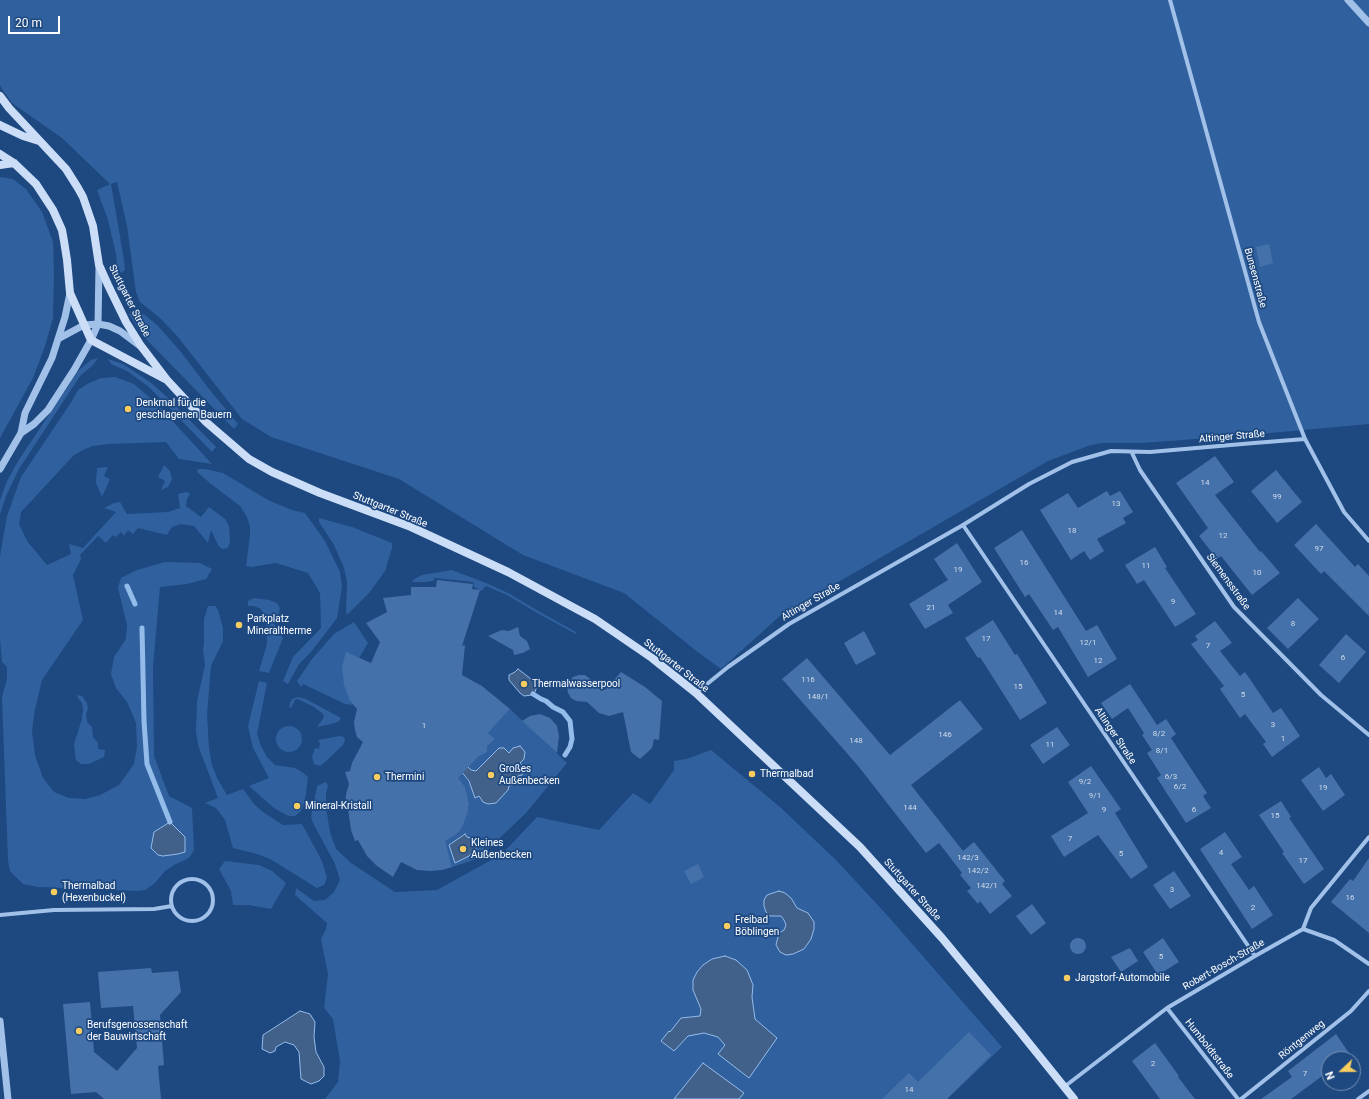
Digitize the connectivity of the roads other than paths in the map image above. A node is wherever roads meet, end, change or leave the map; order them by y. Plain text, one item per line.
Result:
1 (1170, 0) edge
2 (1348, 0) edge
3 (1369, 24) edge
4 (0, 96) edge
5 (0, 125) edge
6 (40, 141) junction
7 (0, 154) edge
8 (14, 163) junction
9 (0, 165) edge
10 (99, 265) junction
11 (70, 293) junction
12 (98, 324) junction
13 (84, 326) junction
14 (58, 339) junction
15 (91, 340) junction
16 (141, 346) junction
17 (167, 380) junction
18 (21, 433) junction
19 (1305, 439) junction
20 (1132, 453) junction
21 (0, 469) edge
22 (962, 525) junction
23 (1369, 541) edge
24 (696, 693) junction
25 (1369, 735) edge
26 (1369, 837) edge
27 (172, 906) junction
28 (0, 915) edge
29 (1303, 929) junction
30 (1255, 956) junction
31 (1369, 964) edge
32 (1369, 990) edge
33 (1167, 1008) junction
34 (0, 1021) edge
35 (1064, 1087) junction
36 (1369, 1091) edge
37 (8, 1099) edge
38 (1074, 1099) edge
39 (1238, 1099) edge
40 (1241, 1099) edge
41 (1358, 1099) edge

1 - 19 street, Bunsenstraße
2 - 3 street
4 - 6 main road
5 - 6 main road, Stuttgarter Straße
6 - 10 main road, Stuttgarter Straße
7 - 8 main road
8 - 9 main road
8 - 11 main road
10 - 12 street, Stuttgarter Straße
10 - 16 main road, Stuttgarter Straße
11 - 13 main road
11 - 14 street
12 - 13 street, Stuttgarter Straße
12 - 15 street
12 - 16 street, Stuttgarter Straße
13 - 14 street, Stuttgarter Straße
13 - 15 main road
14 - 18 street
15 - 17 main road, Stuttgarter Straße
15 - 18 street
16 - 17 main road, Stuttgarter Straße
17 - 24 main road, Stuttgarter Straße
18 - 21 street
19 - 20 street, Altinger Straße
19 - 23 street, Bunsenstraße
20 - 22 street, Altinger Straße
20 - 25 street, Siemensstraße
22 - 24 street, Altinger Straße
22 - 30 street, Altinger Straße
24 - 35 main road, Stuttgarter Straße
26 - 29 street
27 - 27 street
27 - 28 street
29 - 30 street, Robert-Bosch-Straße
29 - 31 street
30 - 33 street, Robert-Bosch-Straße
32 - 40 street, Röntgenweg
33 - 35 street, Robert-Bosch-Straße
33 - 39 street, Humboldtstraße
34 - 37 street
35 - 38 main road, Stuttgarter Straße
36 - 41 street

